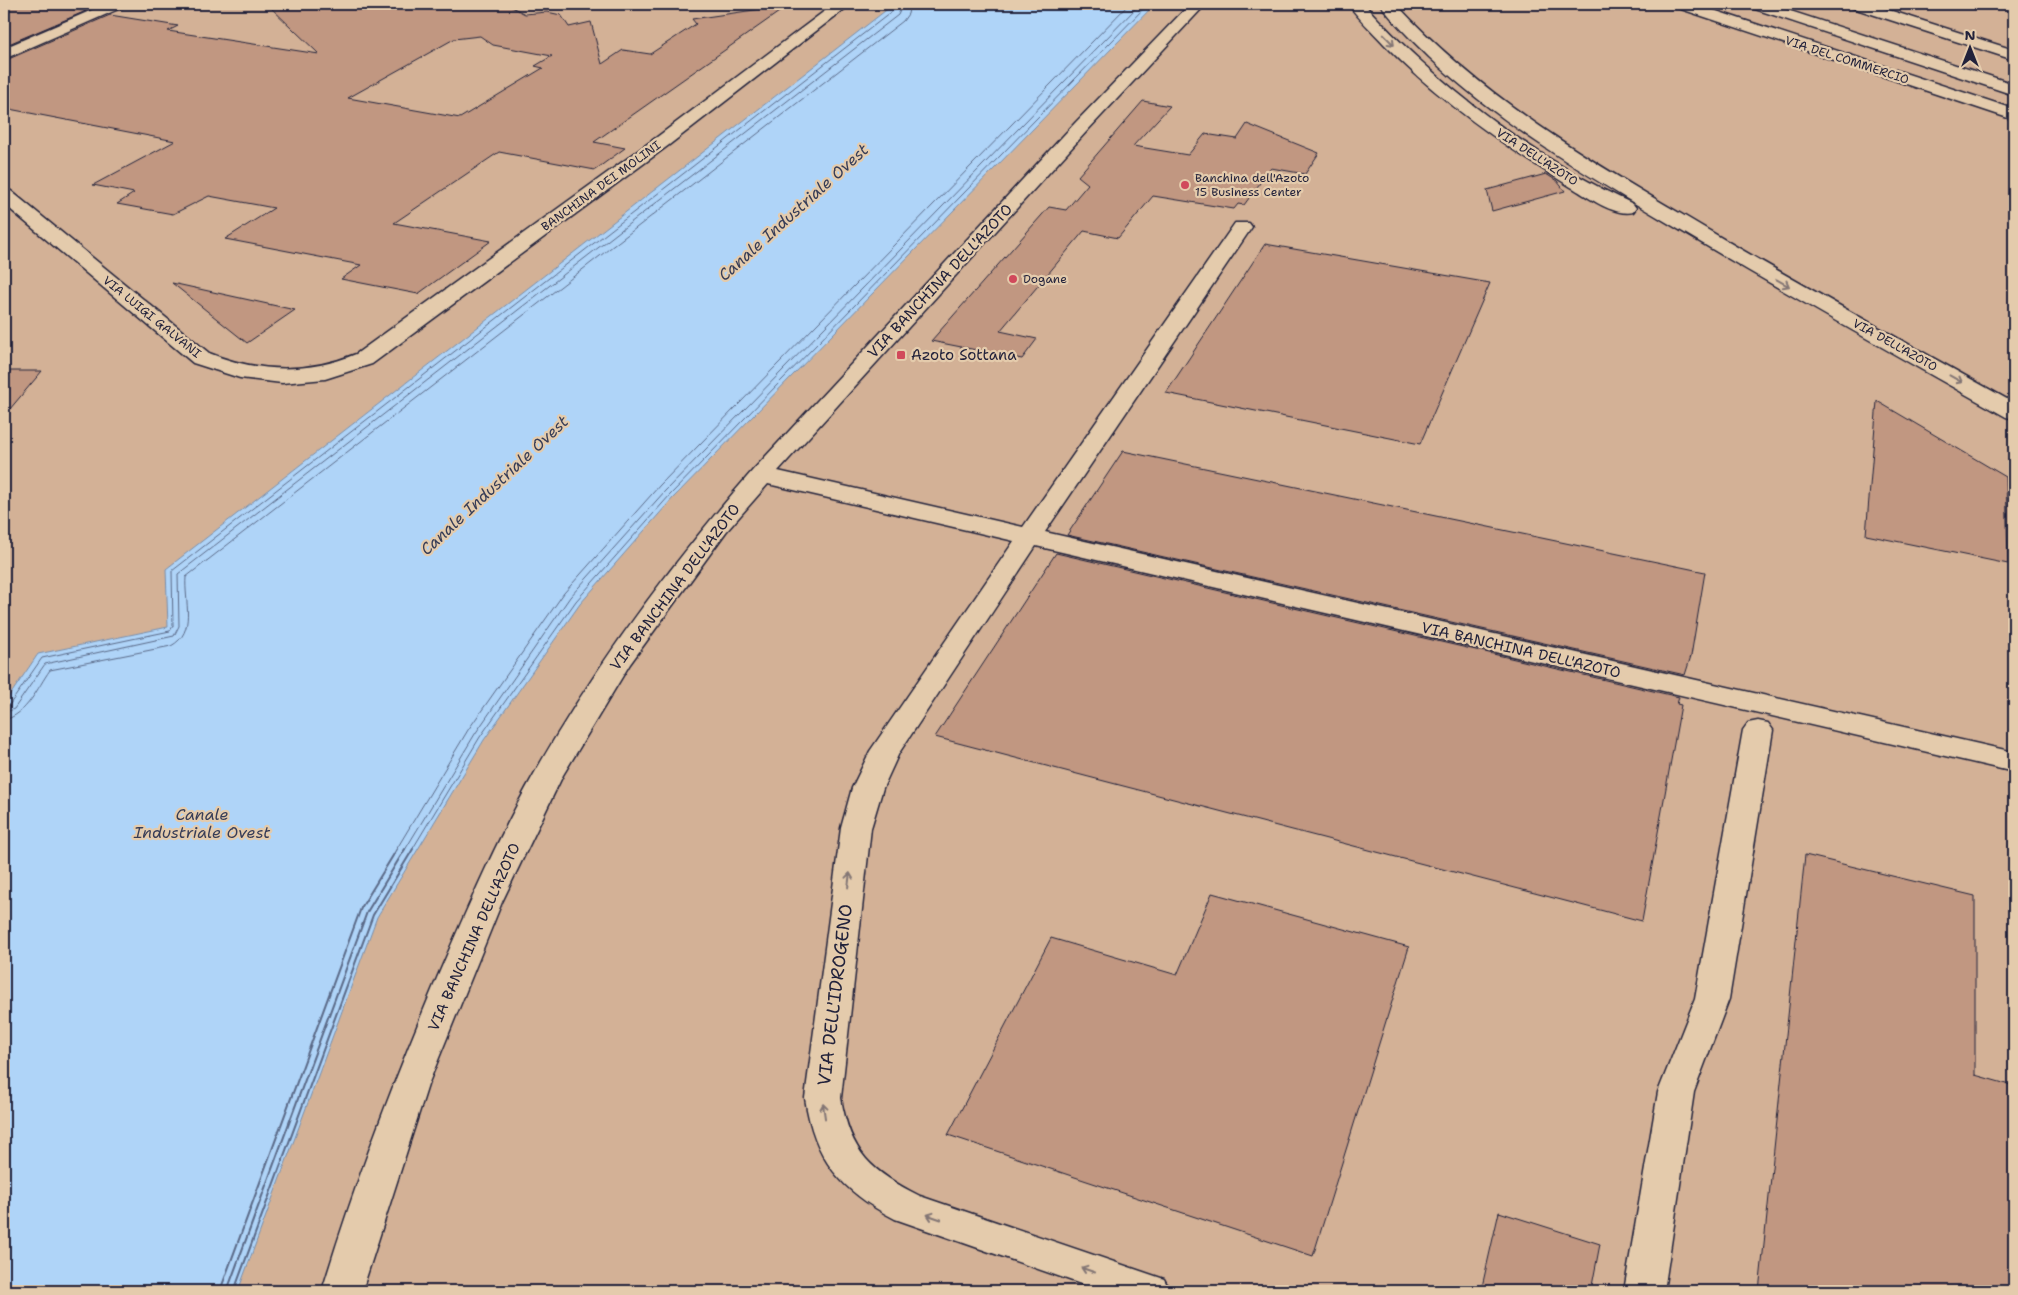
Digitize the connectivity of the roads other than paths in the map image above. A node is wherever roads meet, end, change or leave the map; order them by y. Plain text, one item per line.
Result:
1 (118, 4) edge
2 (843, 4) edge
3 (1198, 4) edge
4 (1356, 4) edge
5 (1375, 4) edge
6 (1388, 4) edge
7 (1680, 4) edge
8 (1700, 4) edge
9 (1722, 4) edge
10 (1754, 4) edge
11 (1854, 4) edge
12 (1853, 51) junction
13 (4, 54) edge
14 (2014, 55) edge
15 (2014, 90) edge
16 (2014, 98) edge
17 (2014, 113) edge
18 (4, 195) edge
19 (1242, 227) dead end
20 (1750, 264) junction
21 (356, 363) joint
22 (2014, 412) edge
23 (762, 476) junction
24 (1028, 537) junction
25 (1758, 730) dead end
26 (2014, 762) edge
27 (342, 1291) edge
28 (1150, 1291) edge
29 (1644, 1291) edge

1 - 13 street
2 - 21 street, BANCHINA DEI MOLINI
3 - 23 street, VIA BANCHINA DELL'AZOTO
4 -> 20 street, VIA DELL'AZOTO
5 - 20 street, VIA DELL'AZOTO
6 - 20 street, VIA DELL'AZOTO
7 - 17 street, VIA DEL COMMERCIO
8 - 12 street
9 - 12 street
10 - 15 street, VIA DEL COMMERCIO
11 - 14 street
12 - 16 street
12 - 17 street
18 - 21 street, VIA LUIGI GALVANI
19 - 24 street, VIA DELL'IDROGENO
20 -> 22 street, VIA DELL'AZOTO
23 - 24 street, VIA BANCHINA DELL'AZOTO
23 - 27 street, VIA BANCHINA DELL'AZOTO
24 - 26 street, VIA BANCHINA DELL'AZOTO
28 -> 24 street, VIA DELL'IDROGENO
25 - 29 street

